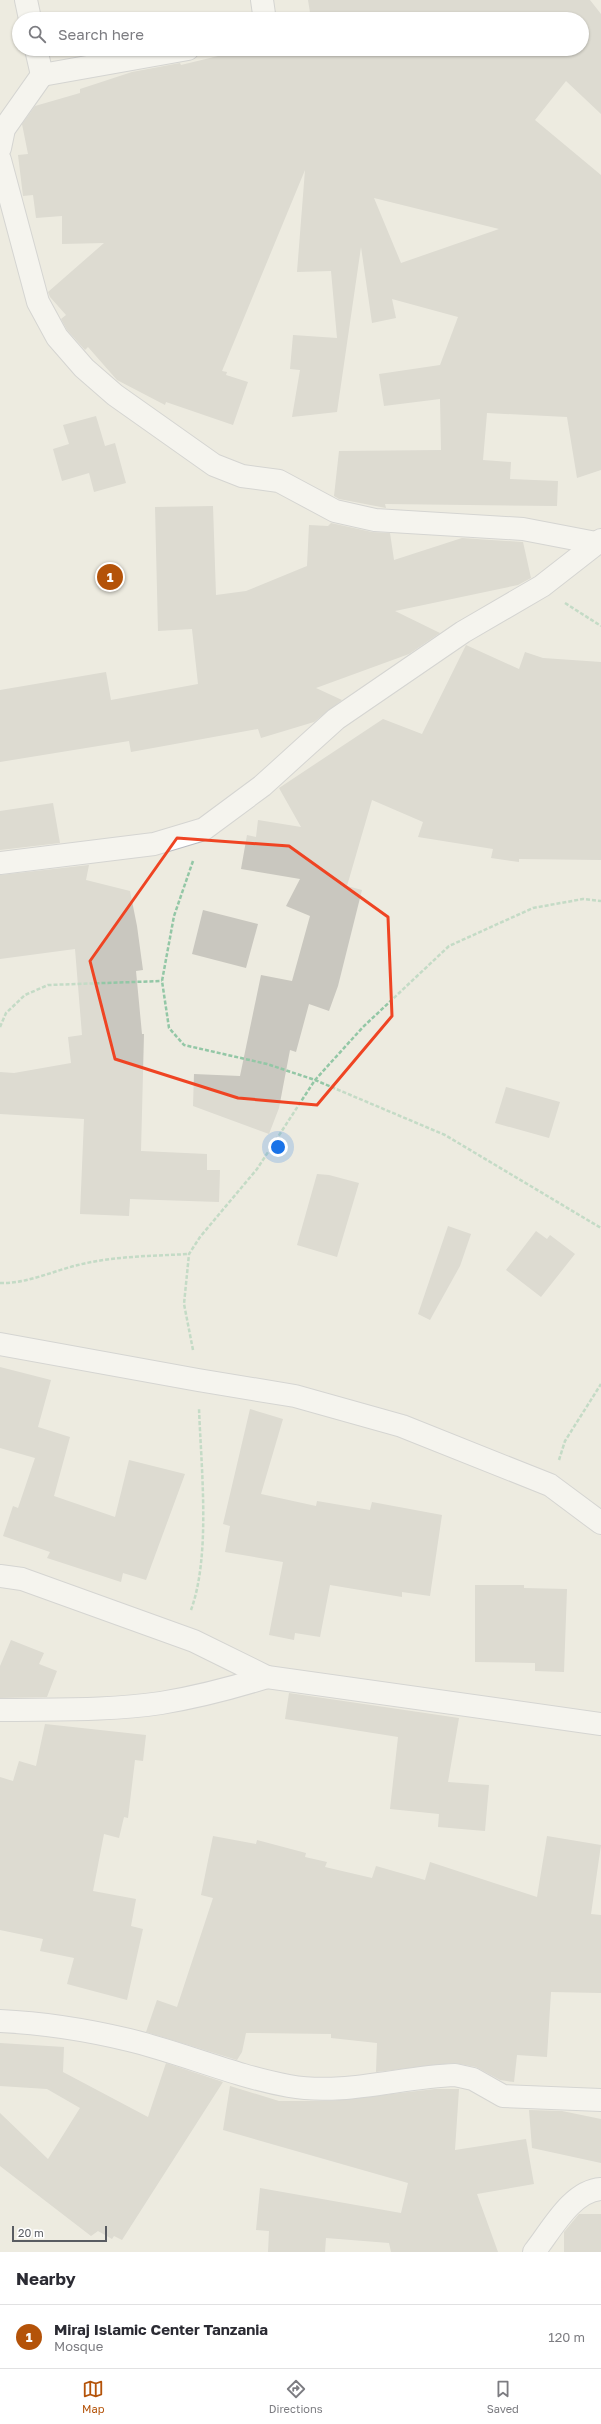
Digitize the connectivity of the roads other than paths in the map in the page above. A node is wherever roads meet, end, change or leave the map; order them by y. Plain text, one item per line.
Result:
1 (26, 0) edge
2 (262, 0) edge
3 (29, 12) edge
4 (264, 12) edge
5 (38, 56) edge
6 (149, 56) edge
7 (42, 75) junction
8 (0, 148) edge
9 (0, 160) edge
10 (598, 542) edge
11 (0, 863) edge
12 (0, 1344) edge
13 (601, 1523) edge
14 (0, 1576) edge
15 (267, 1677) junction
16 (0, 1710) edge
17 (601, 1724) edge
18 (0, 2021) edge
19 (601, 2100) edge
20 (601, 2189) edge
21 (534, 2252) edge

1 - 3 street
2 - 4 street
5 - 7 street
6 - 7 street
7 - 8 street
9 - 10 street
10 - 11 street
12 - 13 street
14 - 15 street
15 - 16 street
15 - 17 street
18 - 19 street
20 - 21 street

